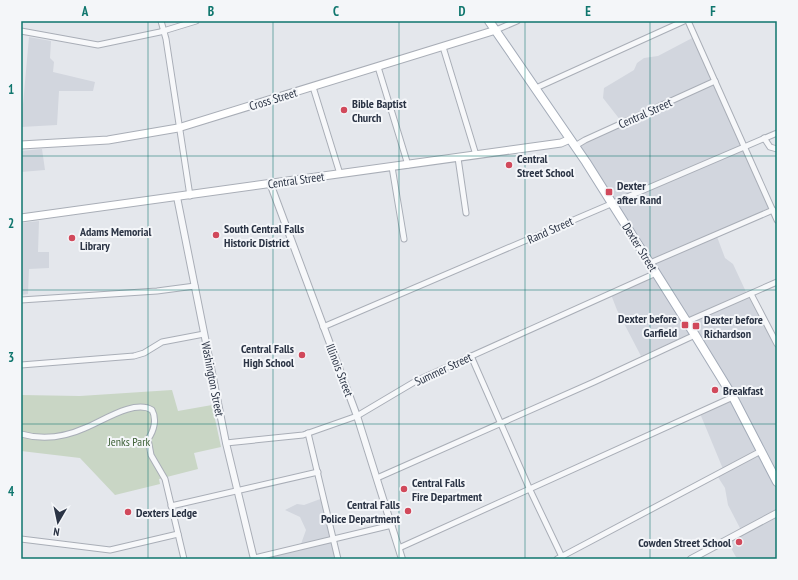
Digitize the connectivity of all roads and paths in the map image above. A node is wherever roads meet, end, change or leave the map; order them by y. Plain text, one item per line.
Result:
1 (161, 21) edge
2 (196, 21) edge
3 (489, 21) edge
4 (517, 21) edge
5 (684, 21) edge
6 (688, 21) edge
7 (496, 30) junction
8 (21, 31) edge
9 (165, 31) junction
10 (443, 46) junction
11 (378, 67) junction
12 (715, 81) junction
13 (313, 87) junction
14 (536, 88) junction
15 (178, 128) junction
16 (777, 133) edge
17 (764, 138) junction
18 (570, 139) junction
19 (21, 145) edge
20 (575, 146) junction
21 (745, 146) junction
22 (777, 149) edge
23 (476, 155) junction
24 (458, 158) junction
25 (408, 165) junction
26 (392, 167) junction
27 (340, 174) junction
28 (270, 183) junction
29 (190, 196) junction
30 (177, 197) junction
31 (612, 202) junction
32 (773, 210) junction
33 (466, 213) dead end
34 (21, 218) edge
35 (777, 220) edge
36 (404, 239) dead end
37 (650, 263) junction
38 (656, 273) junction
39 (777, 282) edge
40 (195, 286) junction
41 (751, 294) junction
42 (21, 300) edge
43 (686, 322) junction
44 (323, 327) junction
45 (204, 334) junction
46 (695, 335) junction
47 (777, 344) edge
48 (471, 356) junction
49 (21, 365) edge
50 (732, 397) junction
51 (358, 416) junction
52 (500, 423) junction
53 (308, 433) junction
54 (21, 434) edge
55 (226, 442) junction
56 (761, 451) junction
57 (318, 472) junction
58 (377, 478) junction
59 (777, 482) edge
60 (530, 490) junction
61 (238, 492) junction
62 (171, 506) junction
63 (777, 513) edge
64 (392, 525) junction
65 (178, 534) junction
66 (21, 539) edge
67 (333, 539) junction
68 (399, 548) junction
69 (254, 558) edge
70 (561, 558) edge
71 (184, 559) edge
72 (338, 559) edge
73 (402, 559) edge
74 (692, 559) edge

1 - 9 street
2 - 9 street
3 - 7 main road, Dexter Street
4 - 7 street, Cross Street
5 - 14 street
6 - 12 street
7 - 10 main road, Cross Street
7 - 14 main road, Dexter Street
8 - 9 street
9 - 15 street
10 - 11 main road, Cross Street
10 - 23 street
11 - 13 main road, Cross Street
11 - 25 street
12 - 20 street, Central Street
12 - 21 street
13 - 15 main road, Cross Street
13 - 27 street
14 - 18 main road, Dexter Street
15 - 19 main road, Cross Street
15 - 29 street
16 - 17 street, Rand Street
17 - 21 street, Rand Street
17 - 22 street
18 - 20 main road, Dexter Street
18 - 23 main road, Central Street
20 - 31 main road, Dexter Street
21 - 31 street, Rand Street
21 - 32 street
23 - 24 main road, Central Street
24 - 25 main road, Central Street
24 - 33 street
25 - 26 main road, Central Street
26 - 27 main road, Central Street
26 - 36 street
27 - 28 main road, Central Street
28 - 29 main road, Central Street
28 - 44 street, Illinois Street
29 - 30 main road, Central Street
30 - 34 main road, Central Street
30 - 40 street, Washington Street
31 - 37 main road, Dexter Street
31 - 44 street, Rand Street
32 - 35 street
32 - 37 street
37 - 38 main road, Dexter Street
38 - 43 main road, Dexter Street
38 - 48 street, Summer Street
39 - 41 street
40 - 42 street
40 - 45 street, Washington Street
41 - 43 street
41 - 47 street
43 - 46 main road, Dexter Street
44 - 51 street, Illinois Street
45 - 49 street
45 - 55 street, Washington Street
46 - 50 main road, Dexter Street
46 - 52 street
48 - 51 street, Summer Street
48 - 52 street
50 - 56 main road, Dexter Street
50 - 60 street
51 - 53 street, Summer Street
51 - 58 street, Illinois Street
52 - 58 street
52 - 60 street
53 - 55 street, Summer Street
53 - 57 street
54 - 62 street
55 - 61 street, Washington Street
56 - 59 main road, Dexter Street
56 - 70 street
57 - 61 street
57 - 67 street
58 - 64 street, Illinois Street
60 - 68 street
60 - 70 street
61 - 62 street
61 - 69 street, Washington Street
62 - 65 street
63 - 74 street
64 - 67 street
64 - 68 street, Illinois Street
65 - 66 street
65 - 71 street
67 - 69 street
67 - 72 street
68 - 73 street, Illinois Street

